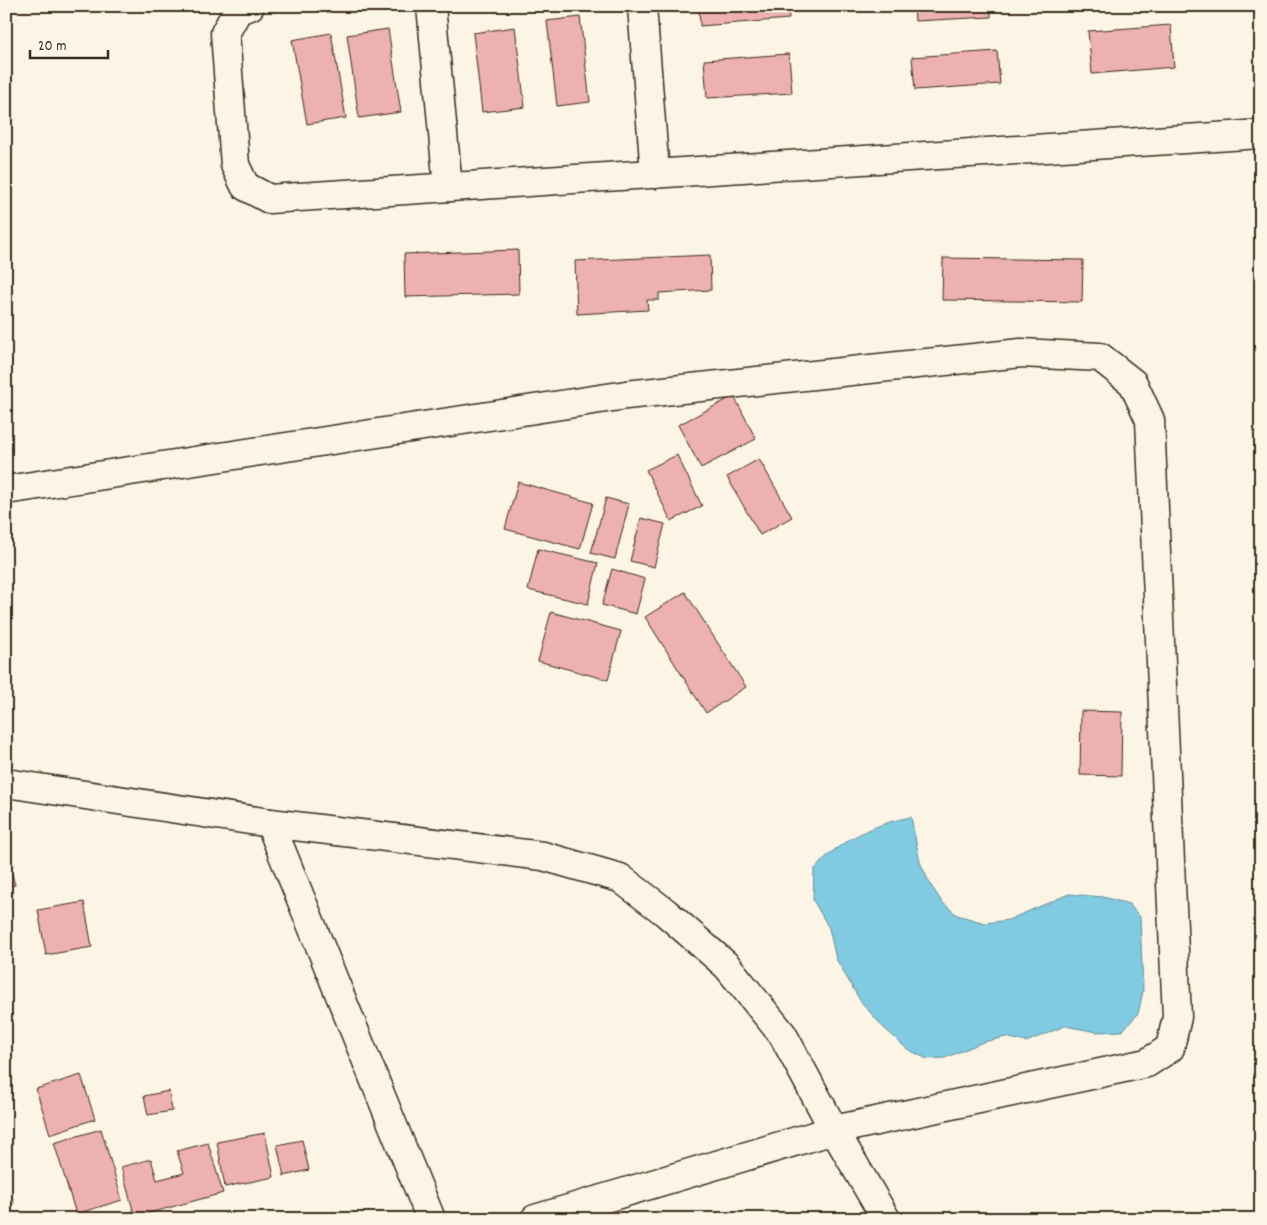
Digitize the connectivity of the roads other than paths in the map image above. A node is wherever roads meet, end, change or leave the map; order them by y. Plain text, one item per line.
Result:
1 (250, 6) edge
2 (431, 6) edge
3 (642, 6) edge
4 (1261, 134) edge
5 (655, 174) junction
6 (448, 187) junction
7 (6, 490) edge
8 (6, 783) edge
9 (270, 823) junction
10 (834, 1130) junction
11 (431, 1219) edge
12 (535, 1219) edge
13 (886, 1219) edge

1 - 6 street
2 - 6 street
3 - 5 street
4 - 5 street
5 - 6 street
7 - 10 street
8 - 9 street
9 - 10 street
9 - 11 street
10 - 12 street
10 - 13 street

